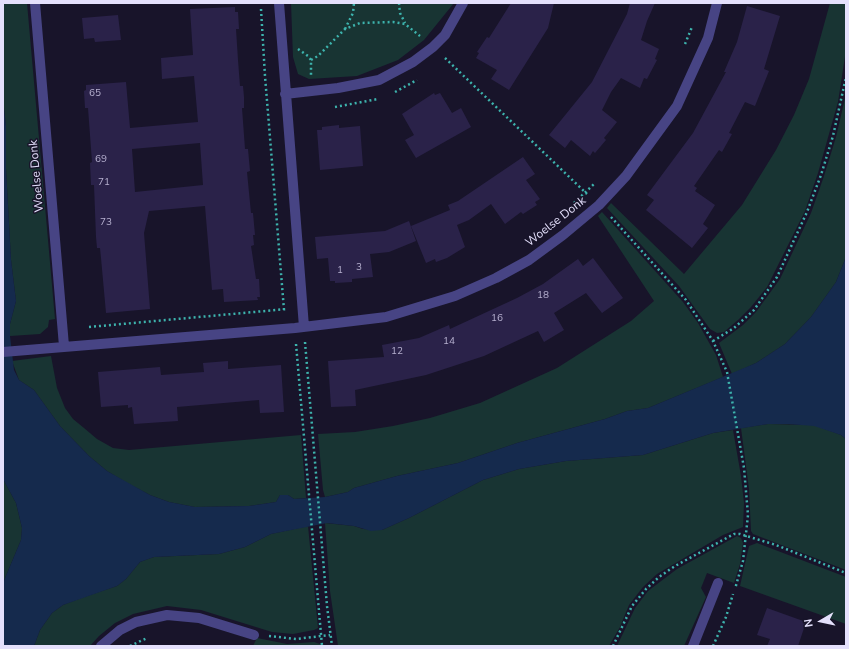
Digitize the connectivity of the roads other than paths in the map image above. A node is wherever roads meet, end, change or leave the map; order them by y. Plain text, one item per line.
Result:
1 (35, 3) edge
2 (279, 3) edge
3 (463, 3) edge
4 (717, 3) edge
5 (285, 94) junction
6 (295, 328) junction
7 (64, 346) junction
8 (3, 352) edge
9 (718, 583) dead end
10 (254, 635) road end
11 (101, 646) edge
12 (693, 646) edge

1 - 7 street, Woelse Donk
2 - 5 street
3 - 5 street
4 - 6 street, Woelse Donk
5 - 6 street
6 - 7 street, Woelse Donk
7 - 8 street, Woelse Donk
9 - 12 street
10 - 11 street

